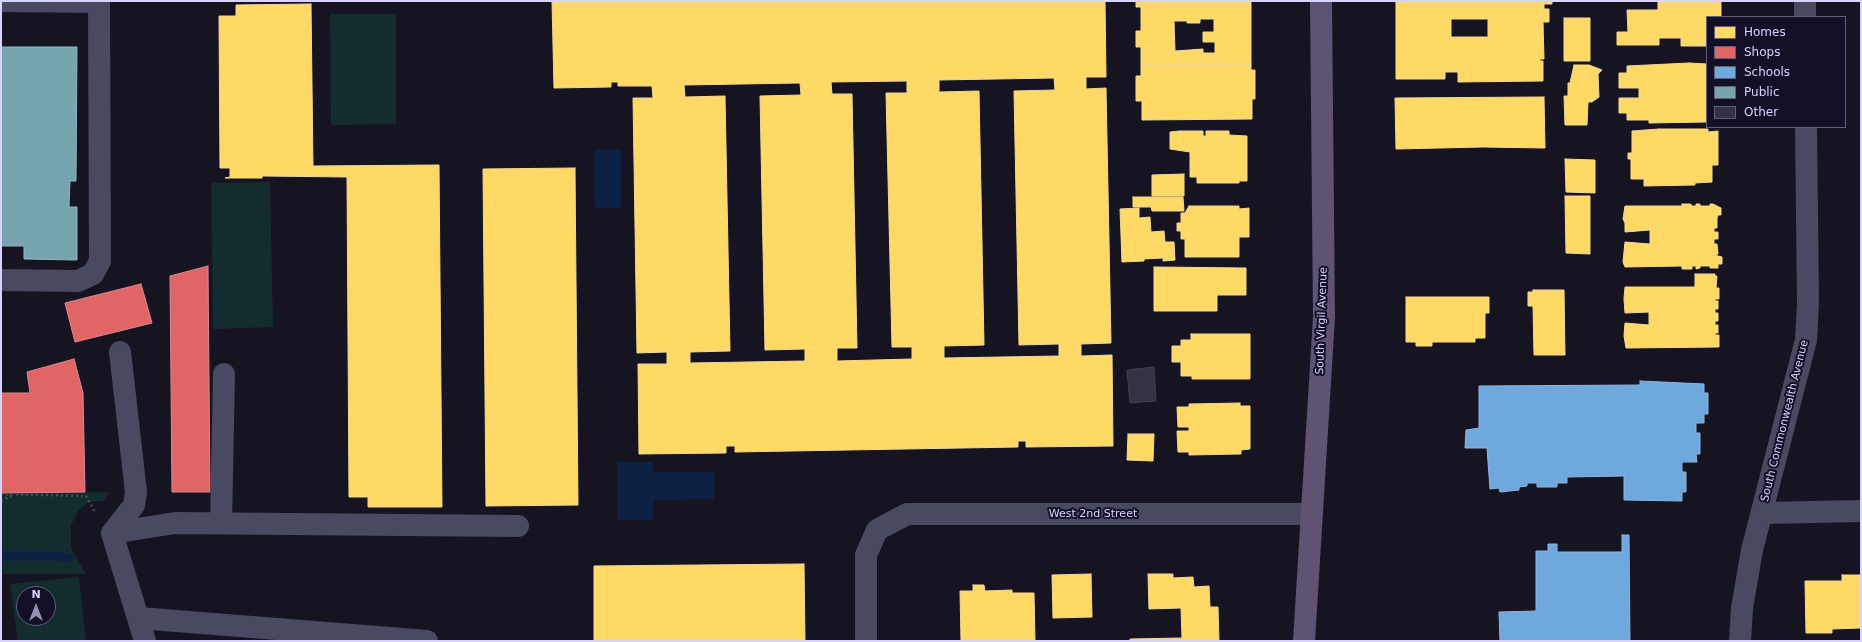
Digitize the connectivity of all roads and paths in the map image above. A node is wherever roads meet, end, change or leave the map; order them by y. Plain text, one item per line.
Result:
1 (1, 1) edge
2 (1321, 1) edge
3 (1805, 1) edge
4 (1805, 16) edge
5 (1806, 128) edge
6 (1, 280) edge
7 (120, 352) dead end
8 (224, 374) dead end
9 (1, 494) edge
10 (14, 494) junction
11 (1, 501) edge
12 (90, 502) dead end
13 (1861, 511) edge
14 (1762, 513) junction
15 (1312, 514) junction
16 (221, 523) junction
17 (518, 526) dead end
18 (112, 533) junction
19 (139, 618) junction
20 (236, 633) edge
21 (338, 637) edge
22 (144, 641) edge
23 (427, 641) edge
24 (866, 641) edge
25 (1304, 641) edge
26 (1740, 641) edge

1 - 6 street
2 - 15 main road, South Virgil Avenue
3 - 4 street
5 - 14 street, South Commonwealth Avenue
7 - 18 street
8 - 16 street
9 - 10 path
10 - 11 path
10 - 12 path
13 - 14 street
14 - 26 street, South Commonwealth Avenue
15 - 24 street, West 2nd Street
15 - 25 main road, South Virgil Avenue
16 - 17 street
16 - 18 street
18 - 19 street
19 - 20 street
19 - 22 street
20 - 21 street
21 - 23 street

